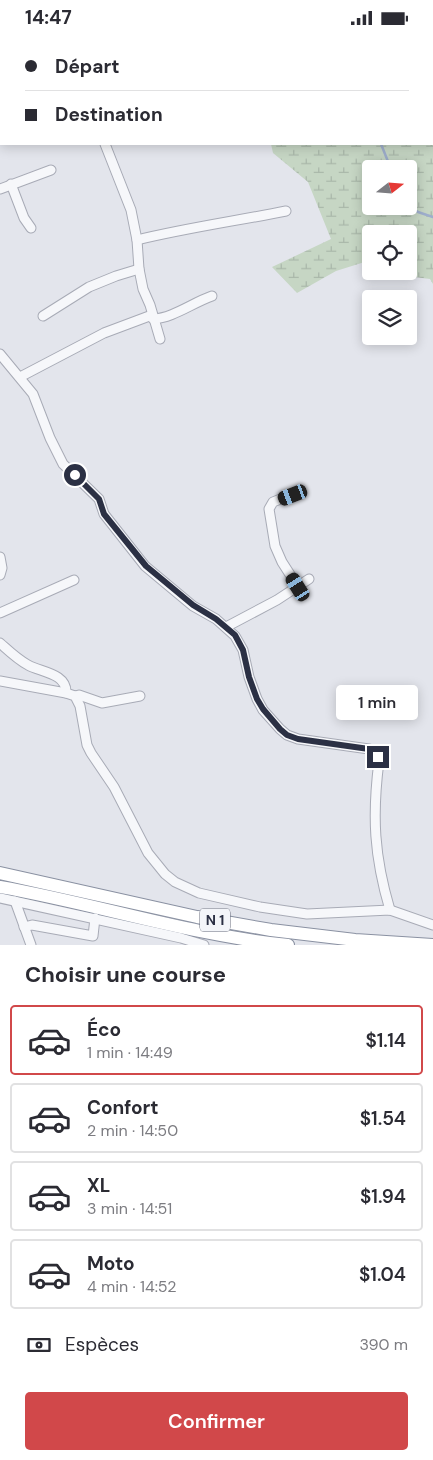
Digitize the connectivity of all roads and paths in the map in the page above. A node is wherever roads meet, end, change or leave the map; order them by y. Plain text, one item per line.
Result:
1 (105, 145) edge
2 (51, 170) dead end
3 (11, 185) junction
4 (0, 189) edge
5 (286, 211) dead end
6 (30, 228) dead end
7 (137, 239) junction
8 (138, 269) junction
9 (212, 296) dead end
10 (43, 316) dead end
11 (152, 317) junction
12 (160, 339) dead end
13 (0, 354) edge
14 (20, 377) junction
15 (293, 495) dead end
16 (0, 557) edge
17 (0, 575) edge
18 (309, 579) dead end
19 (74, 580) dead end
20 (298, 587) junction
21 (0, 613) edge
22 (226, 627) junction
23 (0, 643) edge
24 (0, 681) edge
25 (70, 694) junction
26 (140, 696) dead end
27 (0, 873) edge
28 (0, 887) edge
29 (0, 898) edge
30 (15, 901) junction
31 (390, 910) junction
32 (95, 919) junction
33 (433, 925) edge
34 (24, 927) junction
35 (31, 945) edge
36 (204, 945) edge
37 (288, 945) edge
38 (433, 945) edge

1 - 7 street
2 - 3 street
3 - 4 street
3 - 6 street
5 - 7 street
7 - 8 street
8 - 10 street
8 - 11 street
9 - 11 street
11 - 12 street
11 - 14 street
13 - 14 street
14 - 22 street
15 - 20 street
16 - 17 street
18 - 20 street
19 - 21 street
20 - 22 street
22 - 31 street
23 - 25 street
24 - 25 street
25 - 26 street
25 - 31 street
27 - 38 highway, N 1
28 - 37 highway, N 1
29 - 30 street
30 - 32 street
30 - 34 street
31 - 33 street
32 - 34 street
32 - 36 street
34 - 35 street

